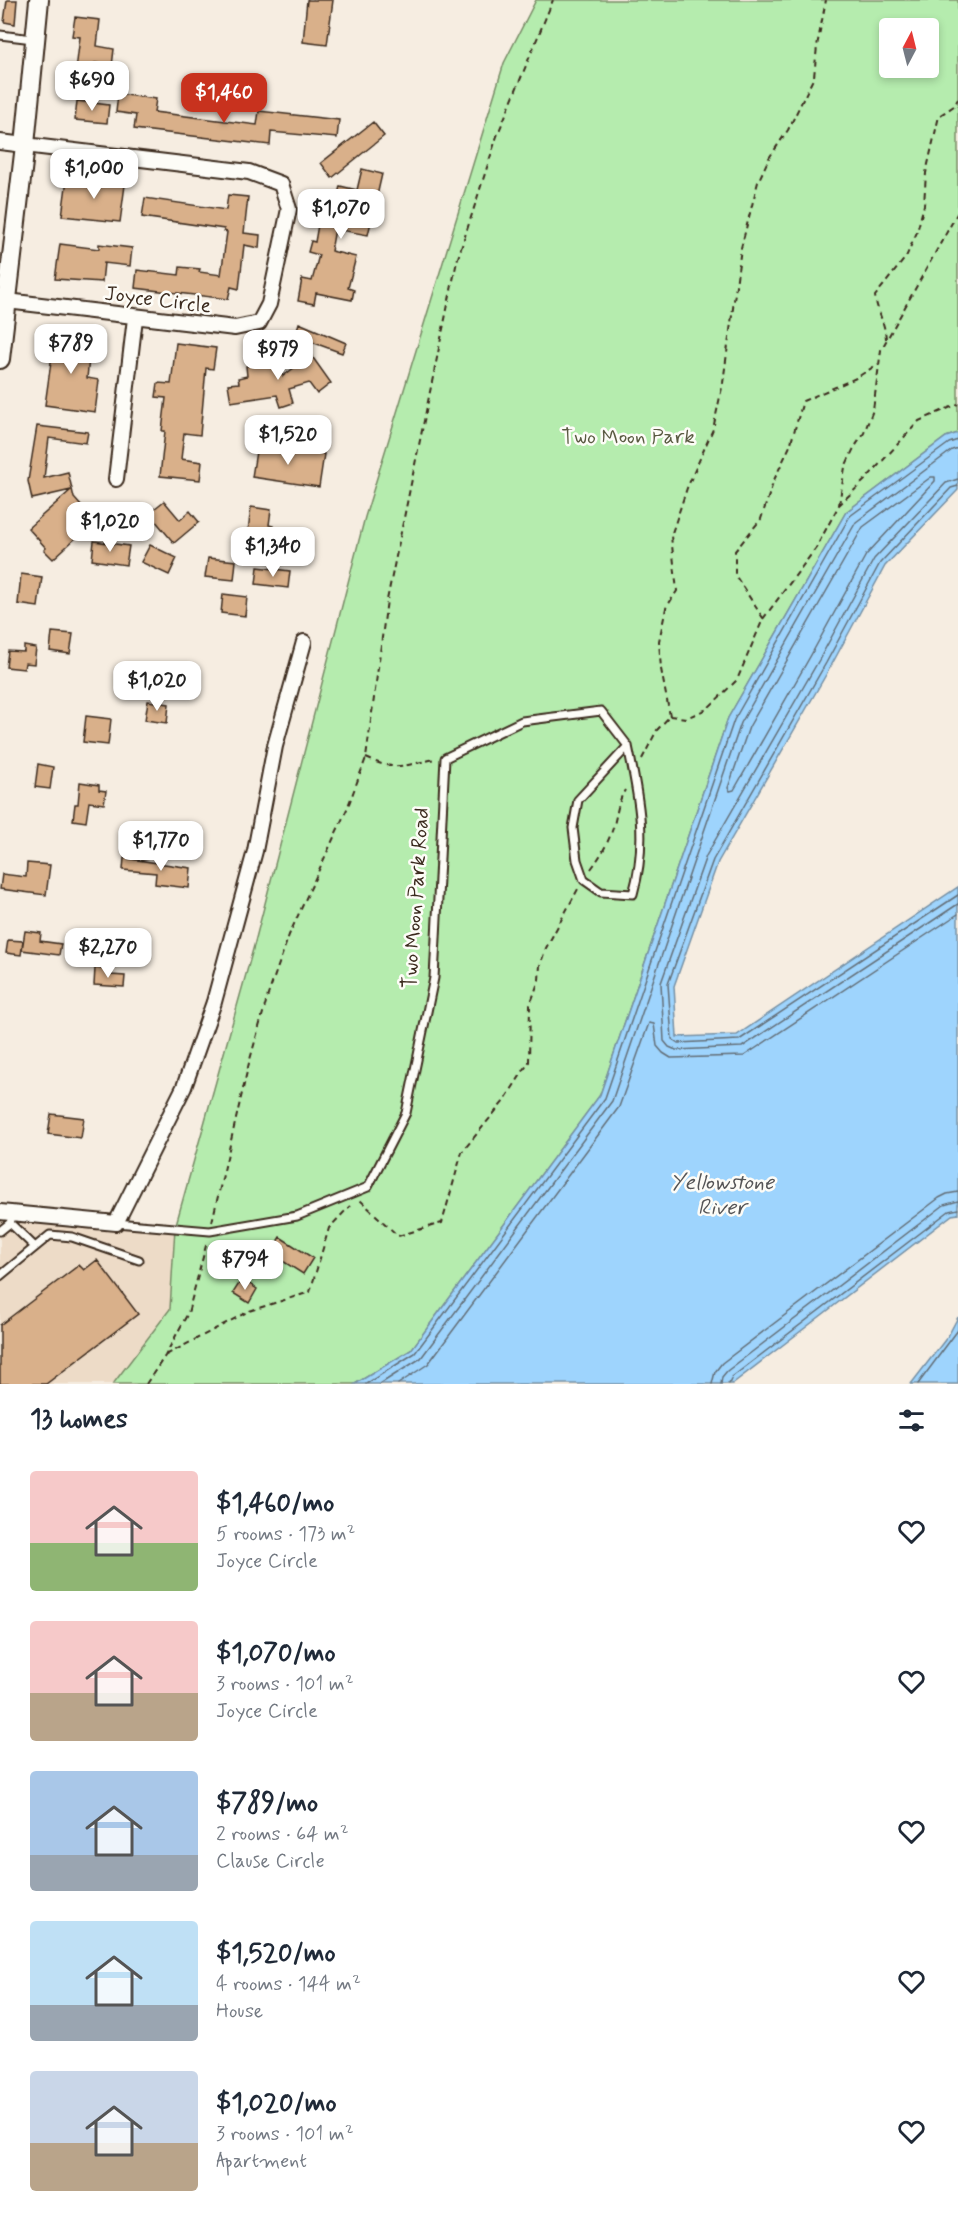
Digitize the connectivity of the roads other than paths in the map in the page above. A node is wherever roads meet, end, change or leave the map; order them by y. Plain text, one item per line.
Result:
1 (39, 0) edge
2 (0, 35) edge
3 (36, 39) junction
4 (0, 142) edge
5 (25, 145) junction
6 (7, 301) junction
7 (135, 318) junction
8 (0, 359) edge
9 (116, 479) dead end
10 (304, 642) dead end
11 (627, 746) junction
12 (7, 1216) edge
13 (116, 1223) junction
14 (0, 1231) edge
15 (35, 1247) junction
16 (139, 1260) dead end
17 (0, 1276) edge

1 - 3 main road
2 - 3 lane
3 - 5 main road
4 - 5 street
5 - 6 main road
5 - 7 street, Joyce Circle
6 - 7 street, Joyce Circle
6 - 8 main road
7 - 9 street
10 - 13 street
11 - 11 lane
11 - 13 lane, Two Moon Park Road
12 - 13 street, Two Moon Park Road
12 - 14 lane
12 - 15 lane
15 - 16 lane
15 - 17 lane

